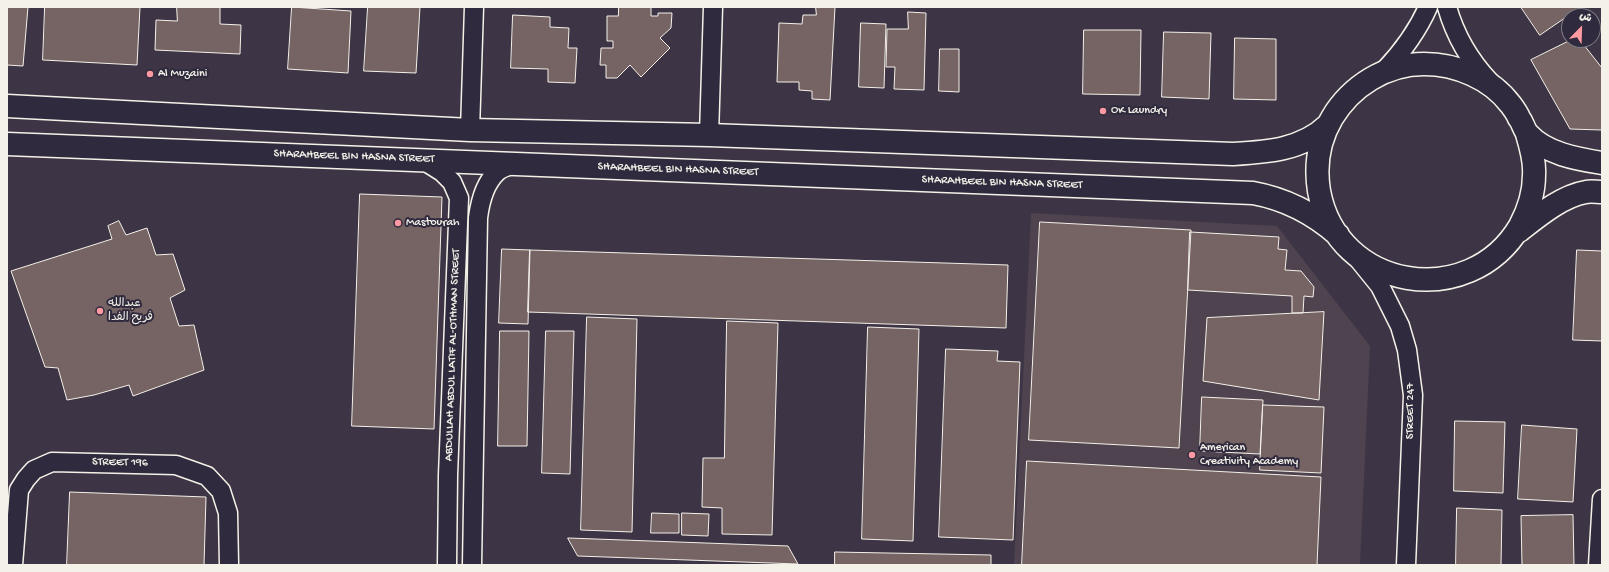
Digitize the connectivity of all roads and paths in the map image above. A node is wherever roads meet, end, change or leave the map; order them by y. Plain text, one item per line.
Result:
1 (474, 7) edge
2 (713, 7) edge
3 (1428, 7) edge
4 (1447, 7) edge
5 (1383, 72) junction
6 (1497, 90) junction
7 (7, 106) edge
8 (1328, 125) junction
9 (470, 130) junction
10 (1527, 134) junction
11 (709, 136) junction
12 (7, 144) edge
13 (423, 160) junction
14 (1602, 163) edge
15 (514, 164) junction
16 (1602, 192) edge
17 (1514, 236) junction
18 (1344, 242) junction
19 (1602, 499) edge
20 (11, 562) edge
21 (229, 565) edge
22 (447, 565) edge
23 (472, 565) edge
24 (1406, 565) edge
25 (1598, 565) edge

1 - 9 street
2 - 11 street
3 - 5 street
4 - 6 street
5 - 6 street
5 - 8 street
6 - 10 street
7 - 9 street
8 - 11 street
8 - 18 street
9 - 11 street
10 - 14 street
10 - 17 street
12 - 13 street, SHARAHBEEL BIN HASNA STREET
13 - 15 street, SHARAHBEEL BIN HASNA STREET
13 - 22 street, ABDULLAH ABDUL LATIF AL-OTHMAN STREET
15 - 18 street, SHARAHBEEL BIN HASNA STREET
15 - 23 street, ABDULLAH ABDUL LATIF AL-OTHMAN STREET
16 - 17 street
17 - 18 street, SHARAHBEEL BIN HASNA STREET
18 - 24 street, STREET 247
19 - 25 street
20 - 21 street, STREET 196

